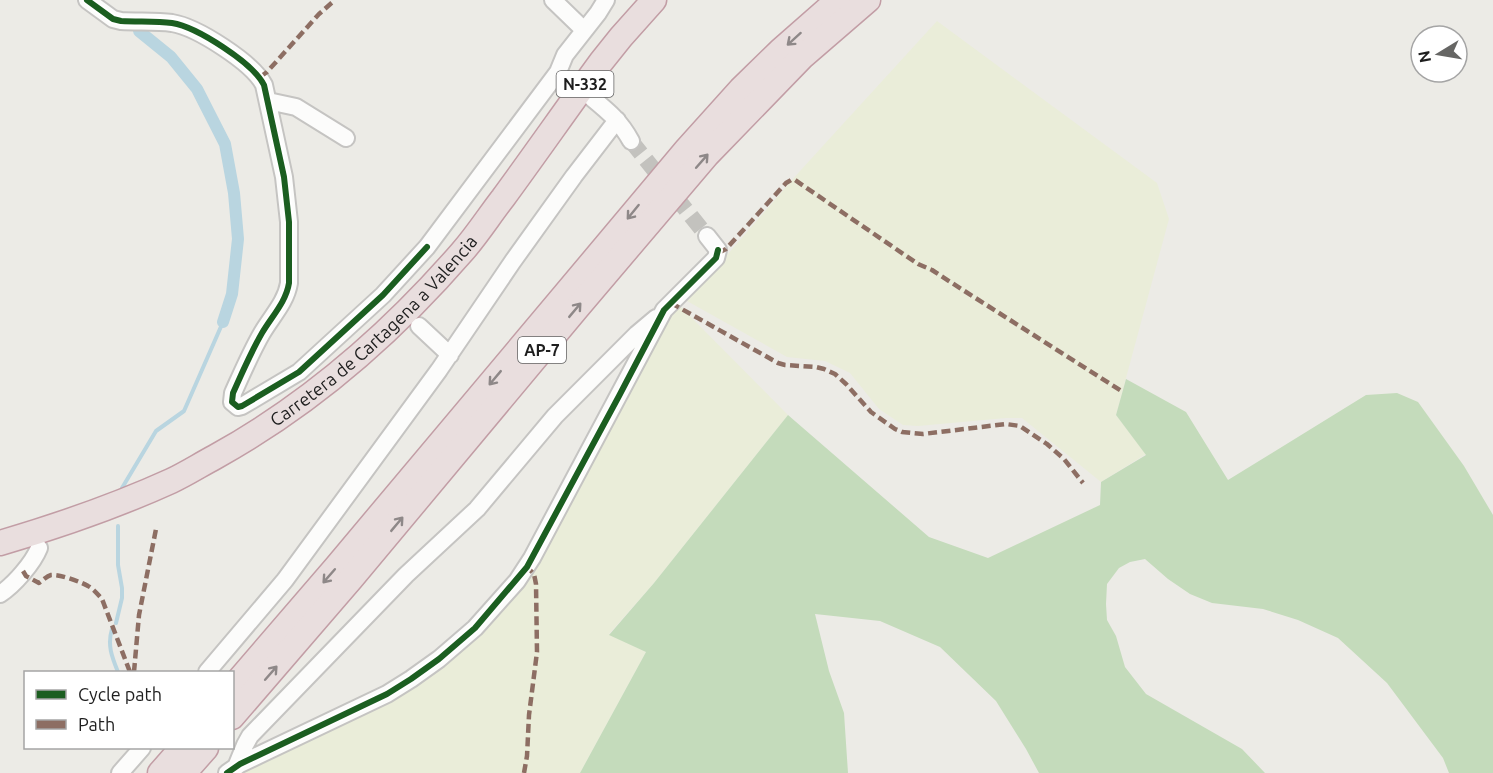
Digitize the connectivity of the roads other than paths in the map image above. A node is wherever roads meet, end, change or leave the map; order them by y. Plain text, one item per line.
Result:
1 (87, 0) edge
2 (553, 0) edge
3 (606, 0) edge
4 (654, 0) edge
5 (838, 0) edge
6 (868, 0) edge
7 (584, 30) junction
8 (592, 98) dead end
9 (268, 101) junction
10 (617, 120) junction
11 (346, 138) dead end
12 (631, 141) tunnel mouth
13 (522, 172) junction
14 (707, 236) tunnel mouth
15 (662, 314) junction
16 (419, 326) dead end
17 (450, 354) junction
18 (0, 543) edge
19 (39, 548) junction
20 (0, 559) edge
21 (0, 594) edge
22 (208, 671) edge
23 (234, 686) edge
24 (234, 715) edge
25 (140, 749) edge
26 (202, 749) edge
27 (183, 760) edge
28 (231, 770) edge
29 (120, 773) edge
30 (160, 773) edge

1 - 9 street
2 - 7 street
3 - 7 street
4 - 13 highway, Carretera de Cartagena a Valencia / N-332
5 -> 23 highway, AP-7
24 -> 6 highway, AP-7
7 - 9 street
8 - 10 street
9 - 11 street
10 - 12 street
10 - 17 street
13 - 18 highway, Carretera de Cartagena a Valencia / N-332
13 - 19 highway
14 - 15 street
15 - 28 street
15 - 28 street
16 - 17 street
17 - 22 street
19 - 20 highway
19 - 21 street
25 - 29 street
26 - 27 highway
27 - 30 highway

